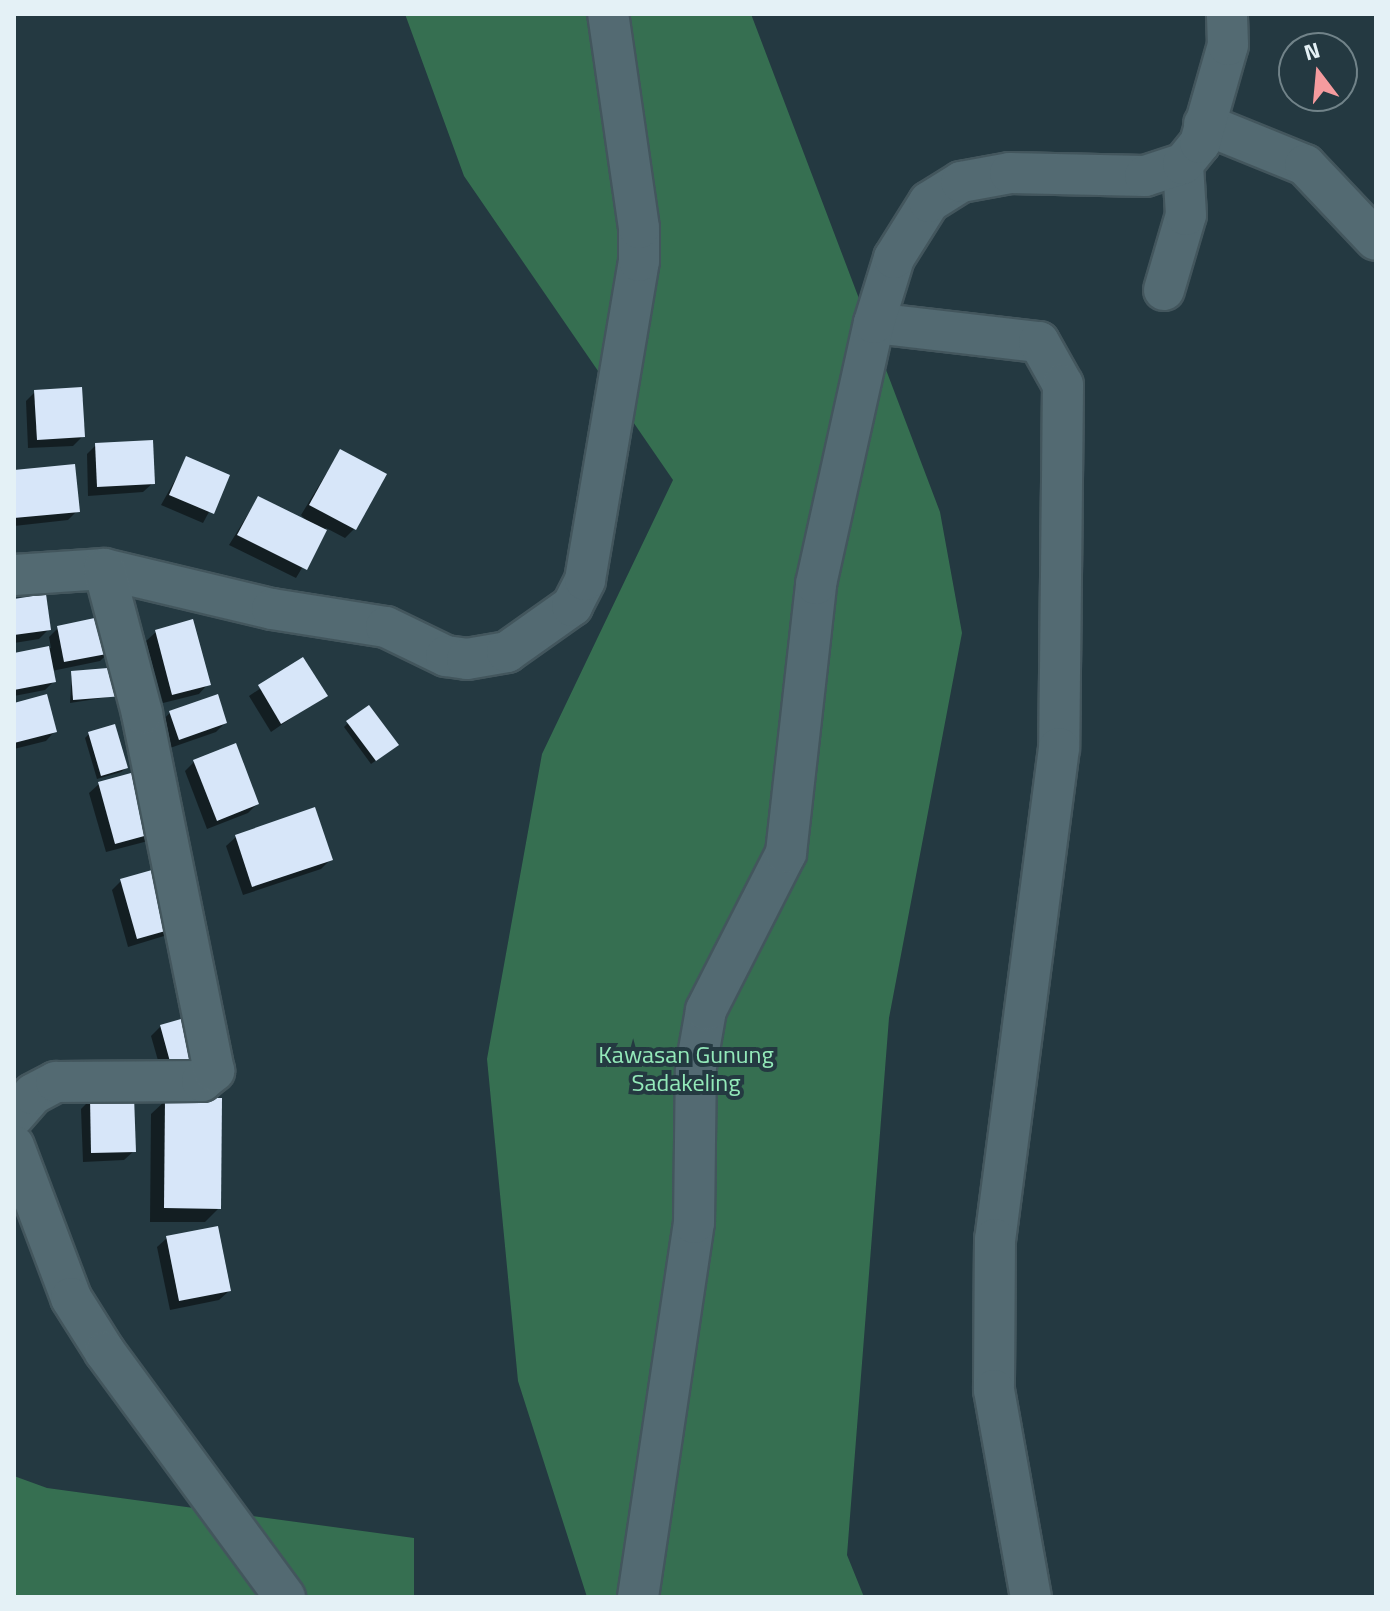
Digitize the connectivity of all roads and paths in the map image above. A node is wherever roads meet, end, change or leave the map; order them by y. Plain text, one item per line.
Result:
1 (608, 14) edge
2 (1227, 14) edge
3 (1204, 124) junction
4 (1183, 164) junction
5 (1376, 240) edge
6 (1164, 290) dead end
7 (874, 323) junction
8 (104, 569) junction
9 (14, 575) edge
10 (14, 1116) edge
11 (14, 1146) edge
12 (285, 1597) edge
13 (638, 1597) edge
14 (1031, 1597) edge

1 - 8 street
2 - 3 street
3 - 4 street
3 - 5 street
4 - 6 street
4 - 7 street
7 - 13 street
7 - 14 street
8 - 9 street
8 - 10 street
11 - 12 street

